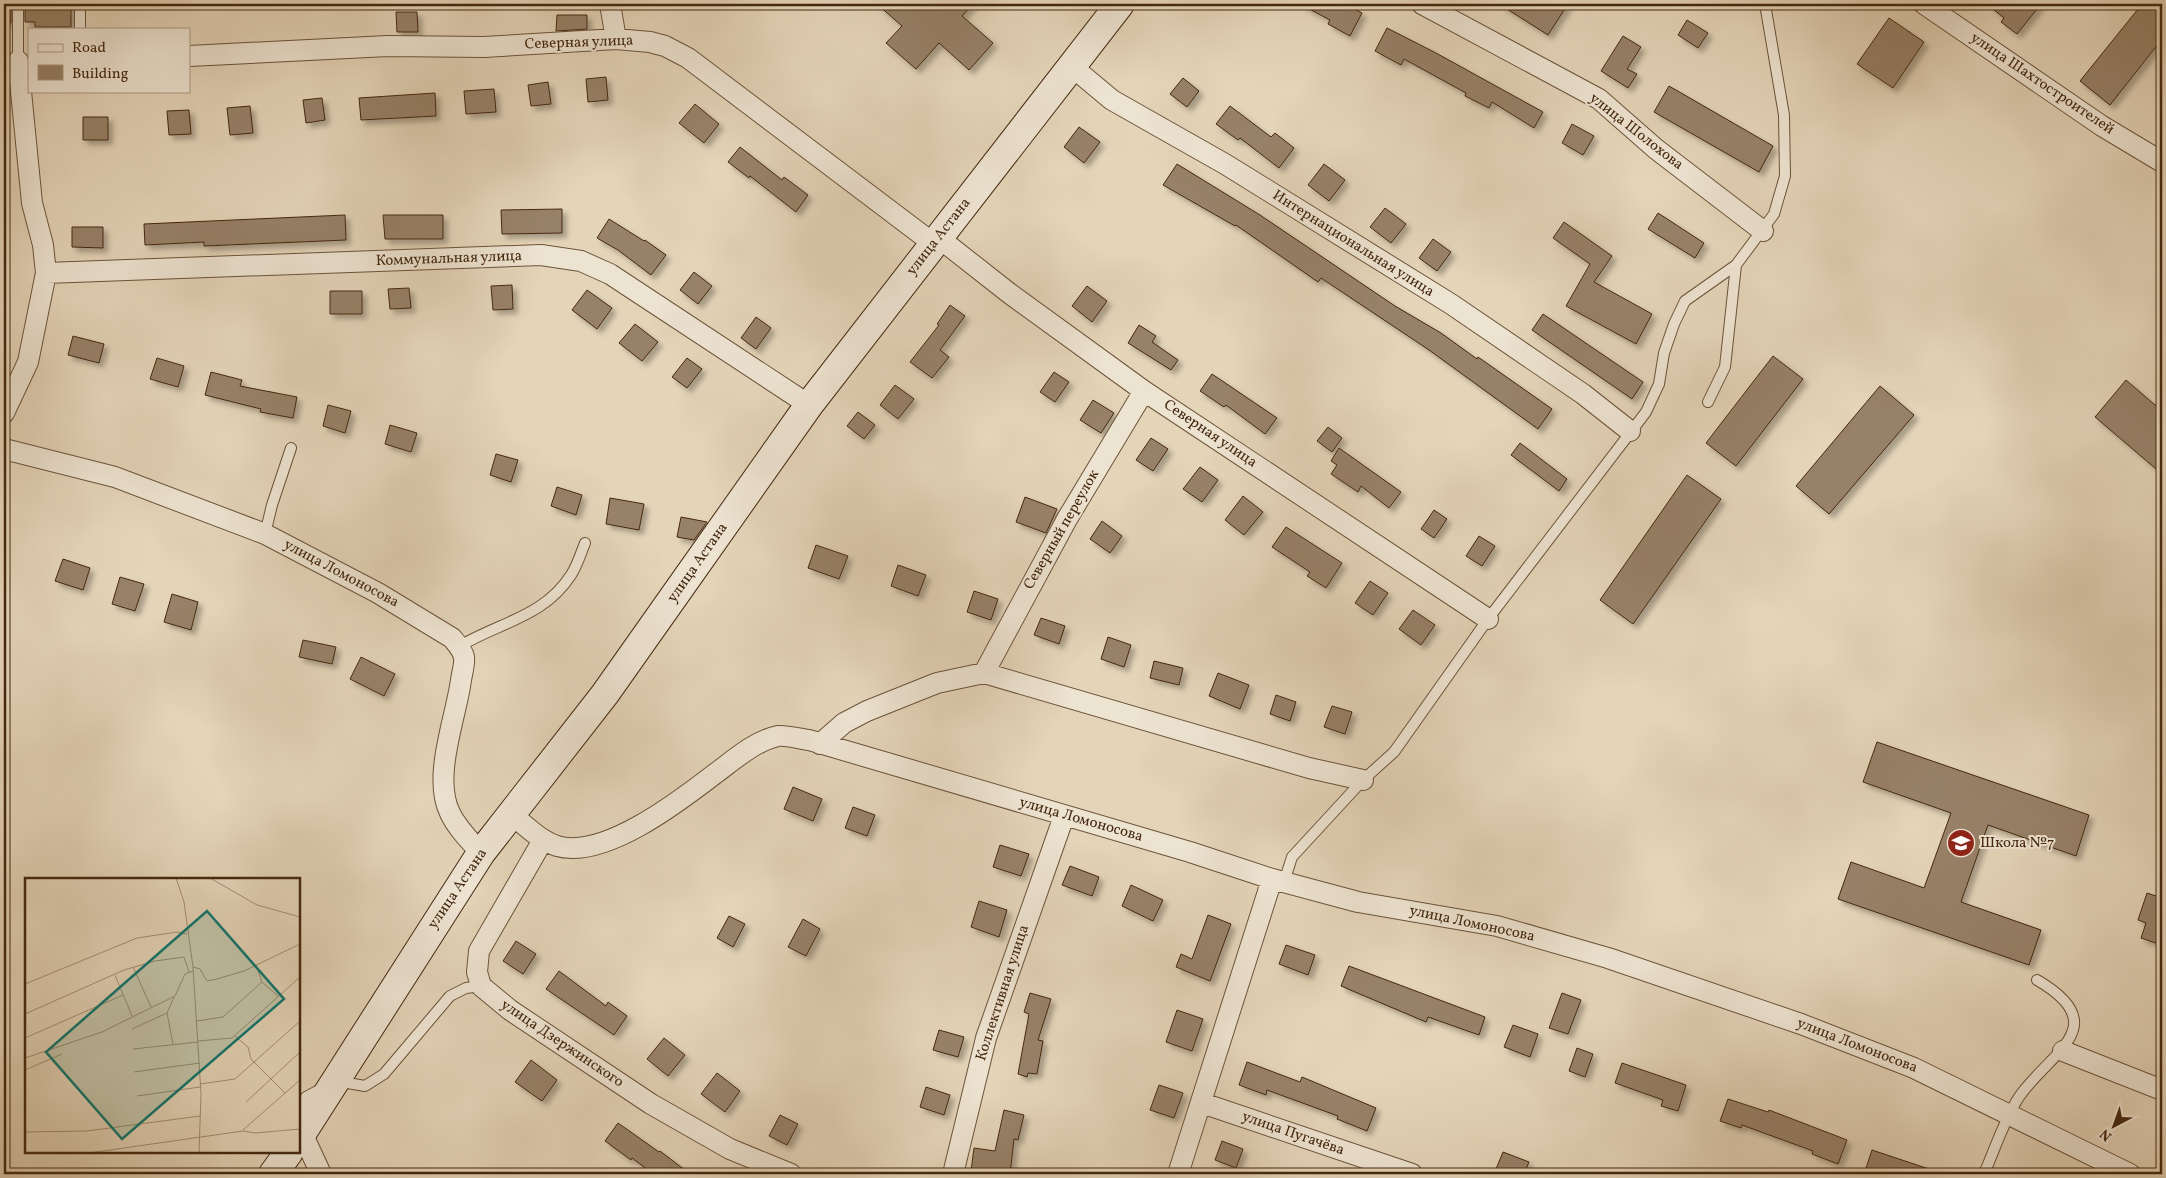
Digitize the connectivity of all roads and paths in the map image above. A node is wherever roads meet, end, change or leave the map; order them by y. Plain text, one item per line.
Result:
1 (18, 4) edge
2 (80, 4) edge
3 (610, 4) edge
4 (1120, 4) edge
5 (1422, 4) edge
6 (1765, 4) edge
7 (1924, 4) edge
8 (80, 28) edge
9 (616, 38) junction
10 (190, 56) edge
11 (17, 61) edge
12 (1070, 65) junction
13 (2162, 162) edge
14 (1763, 231) junction
15 (936, 241) junction
16 (1736, 265) junction
17 (46, 273) junction
18 (1144, 391) junction
19 (1708, 402) dead end
20 (809, 405) junction
21 (4, 413) edge
22 (1630, 431) junction
23 (292, 448) dead end
24 (4, 449) edge
25 (265, 534) junction
26 (585, 543) dead end
27 (1488, 619) junction
28 (460, 646) junction
29 (984, 672) junction
30 (820, 744) junction
31 (1362, 780) junction
32 (510, 813) junction
33 (1064, 816) junction
34 (543, 840) junction
35 (481, 853) junction
36 (1278, 881) junction
37 (2038, 980) dead end
38 (481, 986) junction
39 (2063, 1050) junction
40 (337, 1081) junction
41 (2162, 1090) edge
42 (1202, 1103) junction
43 (300, 1105) edge
44 (2011, 1114) junction
45 (300, 1134) edge
46 (285, 1155) edge
47 (321, 1174) edge
48 (791, 1174) edge
49 (953, 1174) edge
50 (1178, 1174) edge
51 (1412, 1174) edge
52 (1984, 1174) edge
53 (2130, 1174) edge

1 - 11 lane
2 - 8 lane
3 - 9 street
4 - 12 street, улица Астана
5 - 14 street, улица Шолохова
6 - 14 lane
7 - 13 street, улица Шахтостроителей
9 - 10 street, Северная улица
9 - 15 street, Северная улица
11 - 17 street
12 - 15 street, улица Астана
12 - 22 street, Интернациональная улица
14 - 16 lane
15 - 18 street, Северная улица
15 - 20 street, улица Астана
16 - 19 lane
16 - 22 lane
17 - 20 street, Коммунальная улица
17 - 21 street
18 - 27 street, Северная улица
18 - 29 street, Северный переулок
20 - 32 street, улица Астана
22 - 27 lane
23 - 25 lane
24 - 25 street, улица Ломоносова
25 - 28 street, улица Ломоносова
26 - 28 lane
27 - 31 lane
28 - 35 street
29 - 30 street
29 - 31 street
30 - 33 street, улица Ломоносова
30 - 34 street, улица Ломоносова
31 - 36 lane
32 - 34 street, улица Ломоносова
32 - 35 street, улица Астана
33 - 36 street, улица Ломоносова
33 - 49 street, Коллективная улица
34 - 38 street
35 - 40 street, улица Астана
36 - 42 street
36 - 44 street, улица Ломоносова
37 - 39 lane
38 - 40 lane
38 - 48 street, улица Дзержинского
39 - 41 street
39 - 44 lane
40 - 43 lane
40 - 45 street, улица Астана
42 - 50 street
42 - 51 street, улица Пугачёва
44 - 52 lane
44 - 53 street, улица Ломоносова
46 - 47 street

